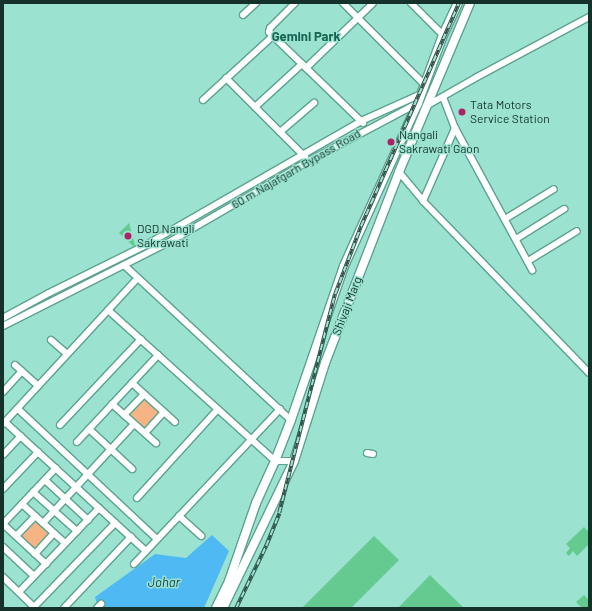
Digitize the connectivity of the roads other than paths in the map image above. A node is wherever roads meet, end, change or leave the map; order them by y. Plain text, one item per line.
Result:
1 (256, 3) edge
2 (295, 3) edge
3 (343, 3) edge
4 (373, 3) edge
5 (411, 3) edge
6 (458, 3) edge
7 (470, 3) edge
8 (243, 15) dead end
9 (589, 17) edge
10 (358, 18) junction
11 (274, 35) junction
12 (443, 35) junction
13 (304, 66) junction
14 (226, 78) junction
15 (425, 85) junction
16 (421, 94) junction
17 (432, 96) junction
18 (443, 97) junction
19 (202, 100) dead end
20 (314, 103) dead end
21 (418, 103) junction
22 (428, 105) junction
23 (255, 106) junction
24 (361, 121) junction
25 (368, 128) junction
26 (455, 128) junction
27 (280, 132) junction
28 (303, 155) junction
29 (309, 161) junction
30 (399, 172) junction
31 (554, 189) dead end
32 (423, 202) junction
33 (564, 209) dead end
34 (505, 219) junction
35 (577, 231) dead end
36 (516, 239) junction
37 (528, 261) junction
38 (124, 265) junction
39 (532, 270) dead end
40 (137, 279) junction
41 (108, 310) junction
42 (3, 318) edge
43 (3, 326) edge
44 (141, 339) junction
45 (51, 340) dead end
46 (67, 354) junction
47 (158, 354) junction
48 (15, 365) dead end
49 (22, 371) junction
50 (589, 373) edge
51 (132, 383) junction
52 (38, 386) junction
53 (3, 392) edge
54 (144, 394) junction
55 (112, 404) junction
56 (18, 408) junction
57 (280, 408) junction
58 (218, 409) junction
59 (164, 412) junction
60 (124, 415) junction
61 (291, 420) junction
62 (175, 422) dead end
63 (4, 423) edge
64 (134, 424) junction
65 (60, 426) dead end
66 (89, 429) junction
67 (145, 433) junction
68 (21, 436) junction
69 (252, 439) junction
70 (77, 442) dead end
71 (156, 443) dead end
72 (111, 449) junction
73 (38, 452) junction
74 (3, 455) edge
75 (275, 461) junction
76 (294, 461) junction
77 (56, 468) junction
78 (132, 469) dead end
79 (88, 474) junction
80 (45, 480) junction
81 (76, 487) junction
82 (3, 489) edge
83 (33, 492) junction
84 (137, 498) dead end
85 (65, 499) junction
86 (22, 504) junction
87 (99, 508) junction
88 (54, 511) junction
89 (35, 516) junction
90 (179, 516) junction
91 (88, 520) junction
92 (43, 523) junction
93 (115, 523) junction
94 (3, 524) edge
95 (77, 531) junction
96 (54, 533) junction
97 (16, 536) junction
98 (201, 536) dead end
99 (131, 537) junction
100 (157, 539) junction
101 (65, 543) junction
102 (3, 547) edge
103 (146, 551) junction
104 (35, 554) junction
105 (46, 564) junction
106 (134, 564) dead end
107 (34, 576) junction
108 (3, 577) edge
109 (18, 592) junction
110 (35, 607) edge
111 (64, 608) edge
112 (216, 608) edge
113 (223, 608) edge

1 - 8 street
2 - 11 street
3 - 10 street
4 - 10 street
5 - 12 street
6 - 12 main road, Shivaji Marg
7 - 17 main road, Shivaji Marg
9 - 18 street
10 - 13 street
10 - 15 street
11 - 13 street
11 - 14 street
12 - 15 main road, Shivaji Marg
13 - 23 street
13 - 24 street
14 - 19 street
14 - 23 street
15 - 16 main road, Shivaji Marg
16 - 17 main road
16 - 21 main road, Shivaji Marg
16 - 24 street, 60 m Najafgarh Bypass Road
17 - 22 main road, Shivaji Marg
18 - 22 street
18 - 26 street
20 - 27 street
21 - 22 main road
21 - 25 street, 60 m Najafgarh Bypass Road
21 - 61 main road, Shivaji Marg
22 - 30 main road, Shivaji Marg
23 - 27 street
24 - 25 street
24 - 28 street, 60 m Najafgarh Bypass Road
25 - 29 street, 60 m Najafgarh Bypass Road
26 - 32 street
26 - 34 street
27 - 28 street
28 - 29 street
28 - 42 street, 60 m Najafgarh Bypass Road
29 - 38 street, 60 m Najafgarh Bypass Road
30 - 32 street
30 - 76 main road, Shivaji Marg
31 - 34 street
32 - 50 street
33 - 36 street
34 - 36 street
35 - 37 street
36 - 37 street
37 - 39 street
38 - 40 street
38 - 43 street, 60 m Najafgarh Bypass Road
40 - 41 street
40 - 57 street
41 - 44 street
41 - 46 street
44 - 47 street
44 - 65 street
45 - 46 street
46 - 52 street
47 - 51 street
47 - 58 street
48 - 49 street
49 - 52 street
49 - 53 street
51 - 54 street
51 - 55 street
52 - 56 street
54 - 59 street
54 - 60 street
55 - 60 street
55 - 66 street
56 - 63 street
56 - 79 street
57 - 61 street
57 - 69 street
58 - 69 street
58 - 84 street
59 - 62 street
59 - 67 street
60 - 64 street
61 - 75 main road, Shivaji Marg
63 - 68 street
64 - 67 street
64 - 72 street
66 - 70 street
66 - 72 street
67 - 71 street
68 - 73 street
68 - 74 street
69 - 75 street
69 - 90 street
72 - 78 street
72 - 79 street
73 - 77 street
73 - 82 street
75 - 76 street
75 - 112 main road, Shivaji Marg
76 - 113 main road, Shivaji Marg
77 - 80 street
77 - 81 street
79 - 81 street
79 - 100 street
80 - 83 street
80 - 85 street
81 - 85 street
81 - 87 street
83 - 86 street
83 - 88 street
85 - 88 street
85 - 91 street
86 - 89 street
86 - 94 street
87 - 91 street
87 - 93 street
88 - 92 street
88 - 95 street
89 - 92 street
89 - 97 street
90 - 98 street
90 - 100 street
91 - 95 street
92 - 96 street
93 - 99 street
93 - 110 street
94 - 97 street
95 - 101 street
96 - 101 street
96 - 104 street
97 - 104 street
99 - 103 street
99 - 111 street
100 - 103 street
101 - 105 street
102 - 107 street
103 - 106 street
104 - 105 street
105 - 107 street
107 - 109 street
108 - 109 street
109 - 110 street

